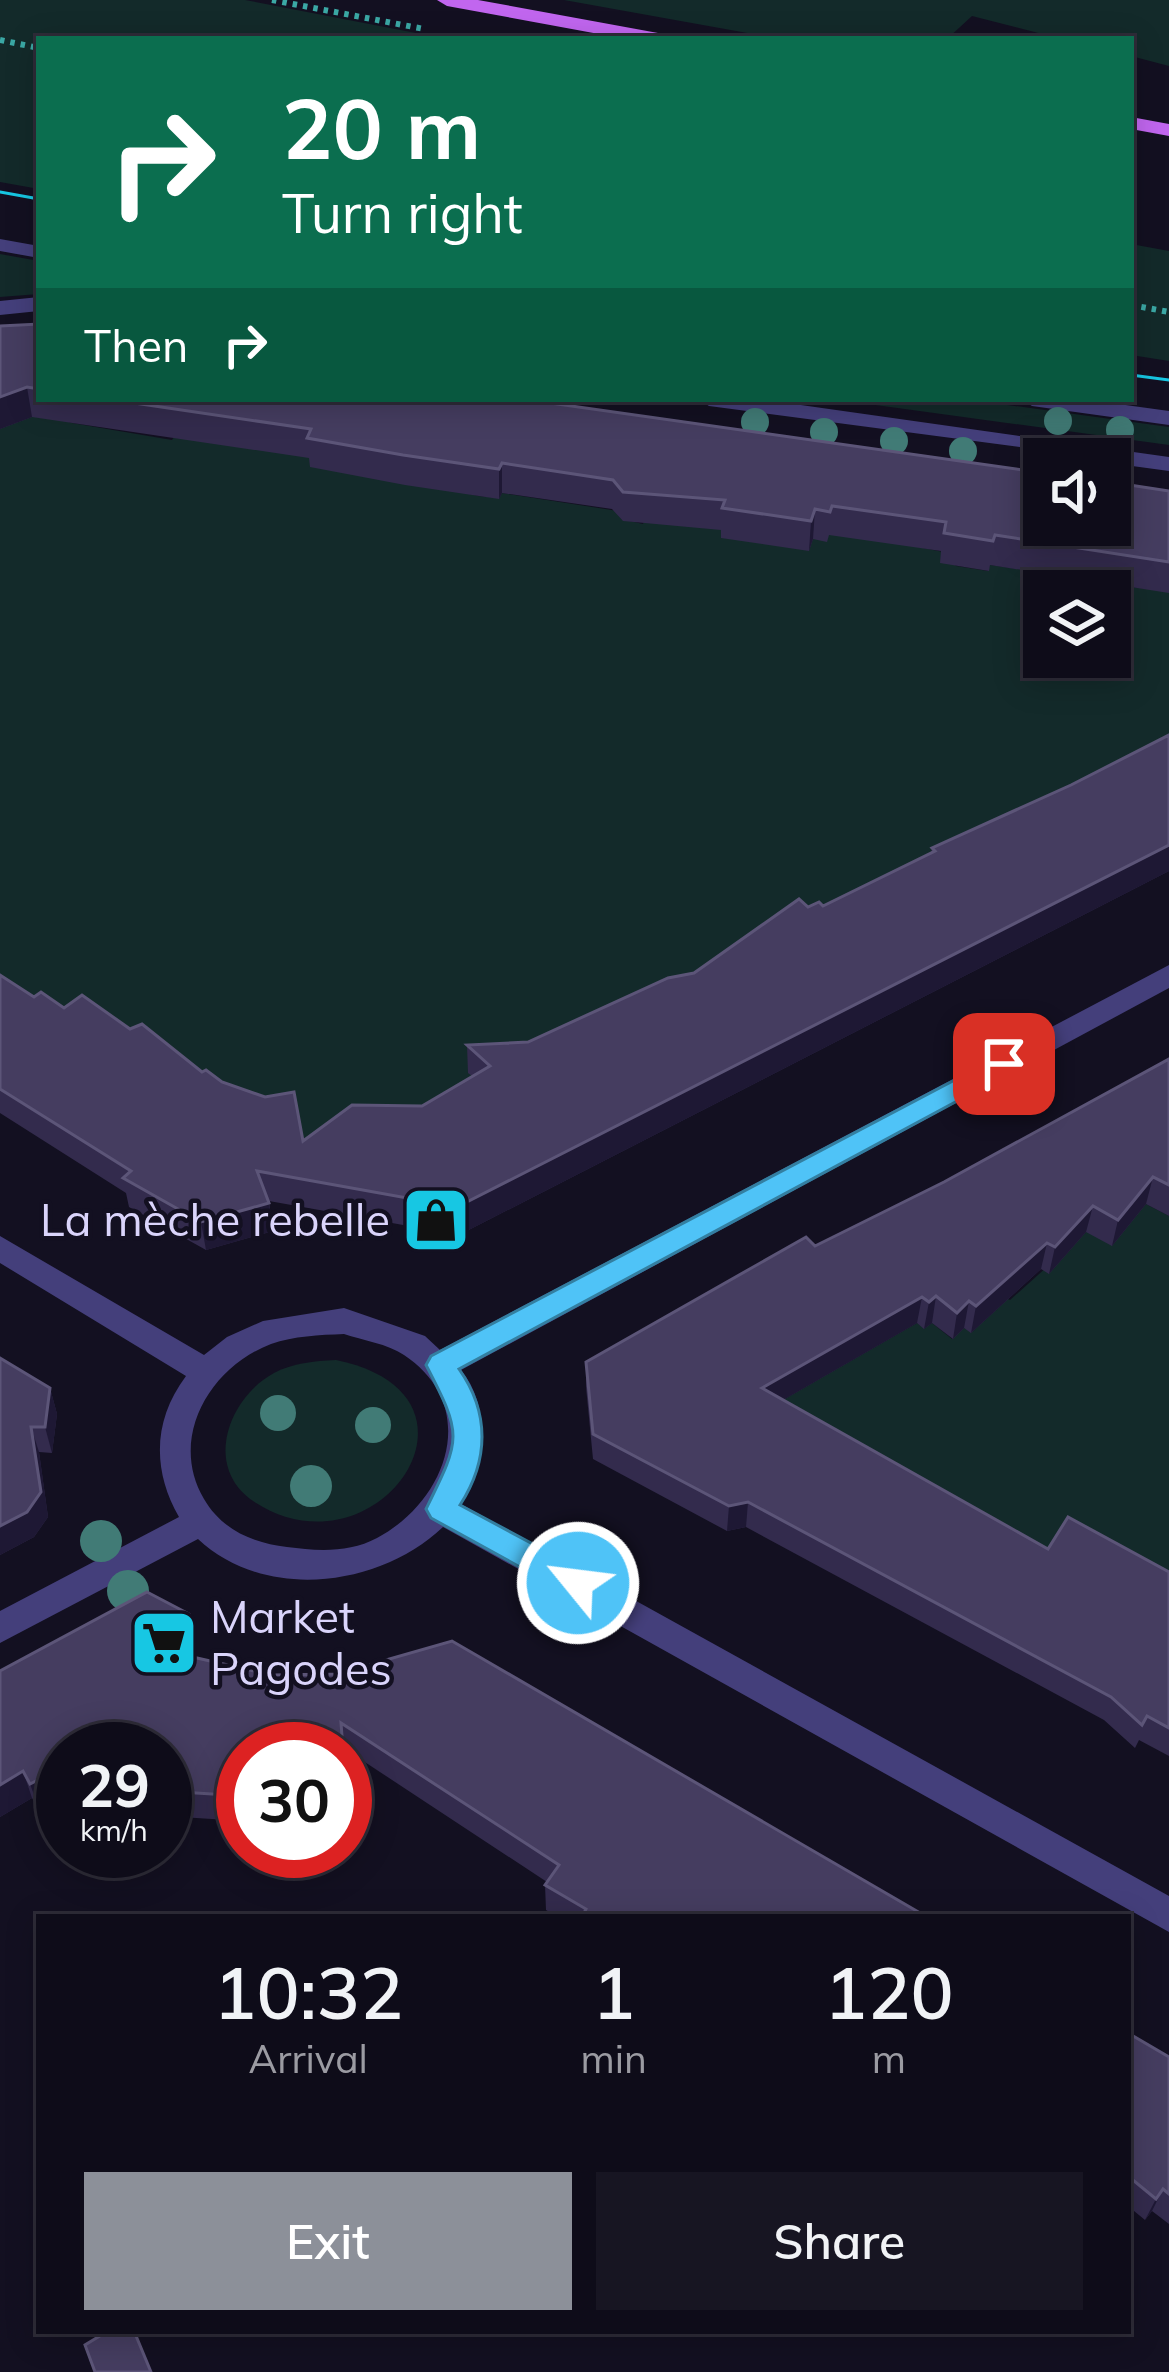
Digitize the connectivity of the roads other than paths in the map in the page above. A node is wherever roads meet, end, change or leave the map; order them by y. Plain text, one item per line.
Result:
1 (447, 0) edge
2 (642, 36) edge
3 (1134, 124) edge
4 (1169, 130) edge
5 (0, 245) edge
6 (36, 251) edge
7 (36, 304) edge
8 (0, 308) edge
9 (730, 402) edge
10 (1054, 402) edge
11 (1169, 418) edge
12 (1169, 464) edge
13 (1169, 975) edge
14 (0, 1248) edge
15 (441, 1365) junction
16 (206, 1372) junction
17 (441, 1509) junction
18 (200, 1522) junction
19 (0, 1628) edge
20 (1169, 1916) edge

1 - 2 main road
3 - 4 main road
5 - 6 street
7 - 8 street
9 - 12 street
10 - 11 street
13 - 15 street
14 - 16 street
15 - 16 street
15 - 17 street
16 - 18 street
17 - 18 street
17 - 20 street
18 - 19 street

